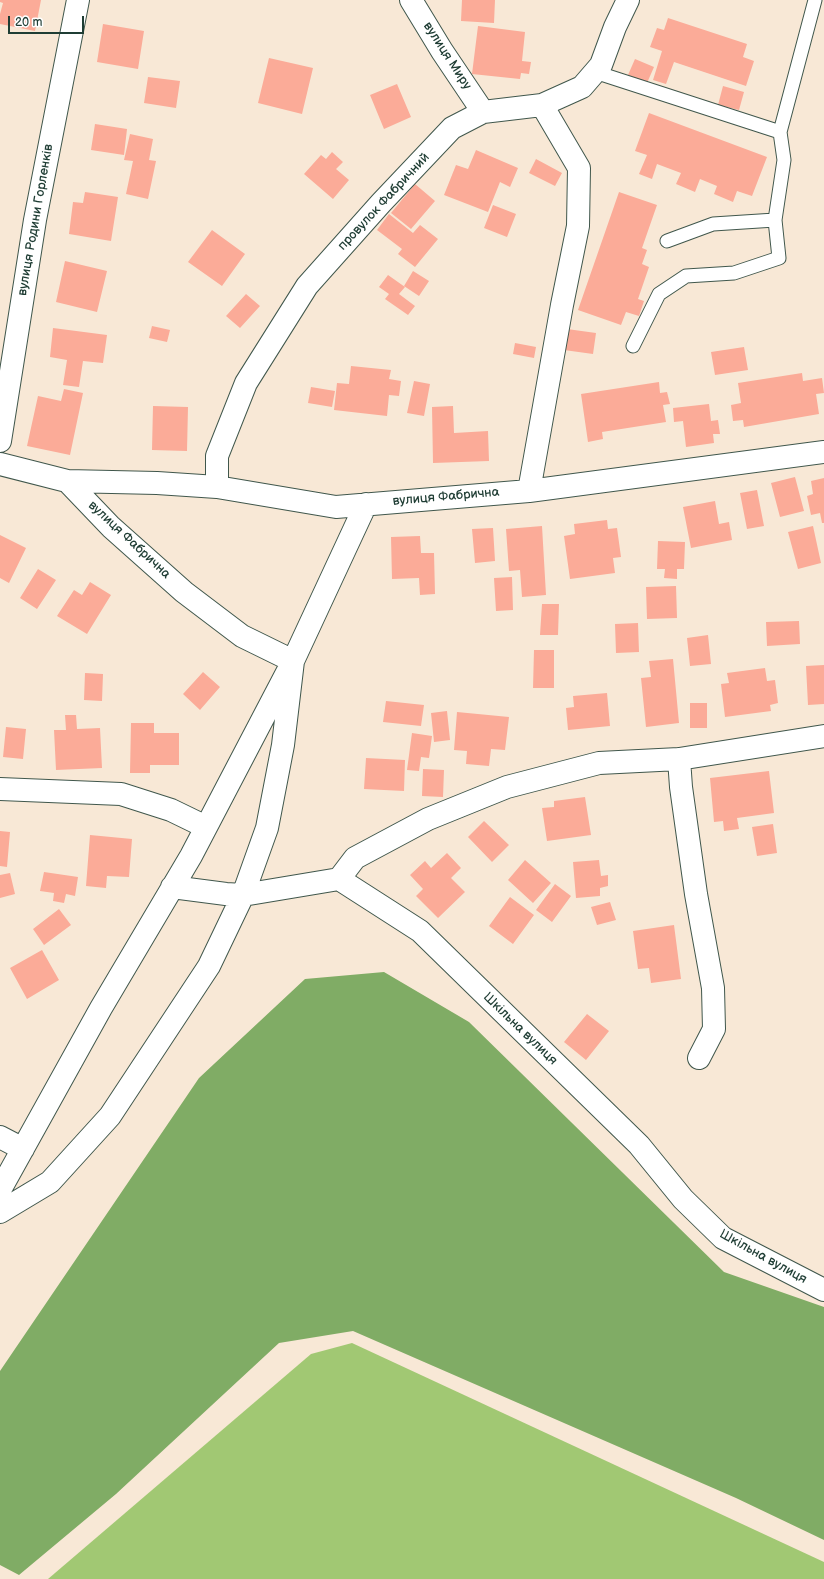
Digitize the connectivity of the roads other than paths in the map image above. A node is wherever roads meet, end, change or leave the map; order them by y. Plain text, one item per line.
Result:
1 (78, 0) edge
2 (411, 0) edge
3 (628, 0) edge
4 (815, 0) edge
5 (594, 72) junction
6 (542, 105) junction
7 (483, 112) junction
8 (780, 132) junction
9 (775, 220) junction
10 (667, 242) dead end
11 (633, 346) dead end
12 (0, 441) edge
13 (824, 452) edge
14 (0, 464) edge
15 (67, 482) junction
16 (217, 487) junction
17 (529, 491) junction
18 (366, 504) junction
19 (293, 661) junction
20 (824, 736) edge
21 (679, 759) junction
22 (0, 789) edge
23 (206, 827) junction
24 (339, 879) junction
25 (172, 887) junction
26 (243, 895) junction
27 (699, 1058) dead end
28 (0, 1137) edge
29 (23, 1149) junction
30 (0, 1190) edge
31 (0, 1212) edge
32 (824, 1290) edge

1 - 12 street, вулиця Родини Горленків
2 - 7 street, вулиця Миру
3 - 5 street, провулок Фабричний
4 - 8 lane
5 - 6 street, провулок Фабричний
5 - 8 lane
6 - 7 street, провулок Фабричний
6 - 17 street
7 - 16 street, провулок Фабричний
8 - 9 lane
9 - 10 lane
9 - 11 lane
13 - 17 street, вулиця Фабрична
14 - 15 street, вулиця Фабрична
15 - 16 street, вулиця Фабрична
15 - 19 street, вулиця Фабрична
16 - 18 street, вулиця Фабрична
17 - 18 street, вулиця Фабрична
18 - 19 street
19 - 23 street
19 - 26 street
20 - 21 street
21 - 24 street
21 - 27 street
22 - 23 street
23 - 25 street
24 - 26 street
24 - 32 street, Шкільна вулиця
25 - 26 street
25 - 29 street
26 - 31 street
28 - 29 street
29 - 30 street

